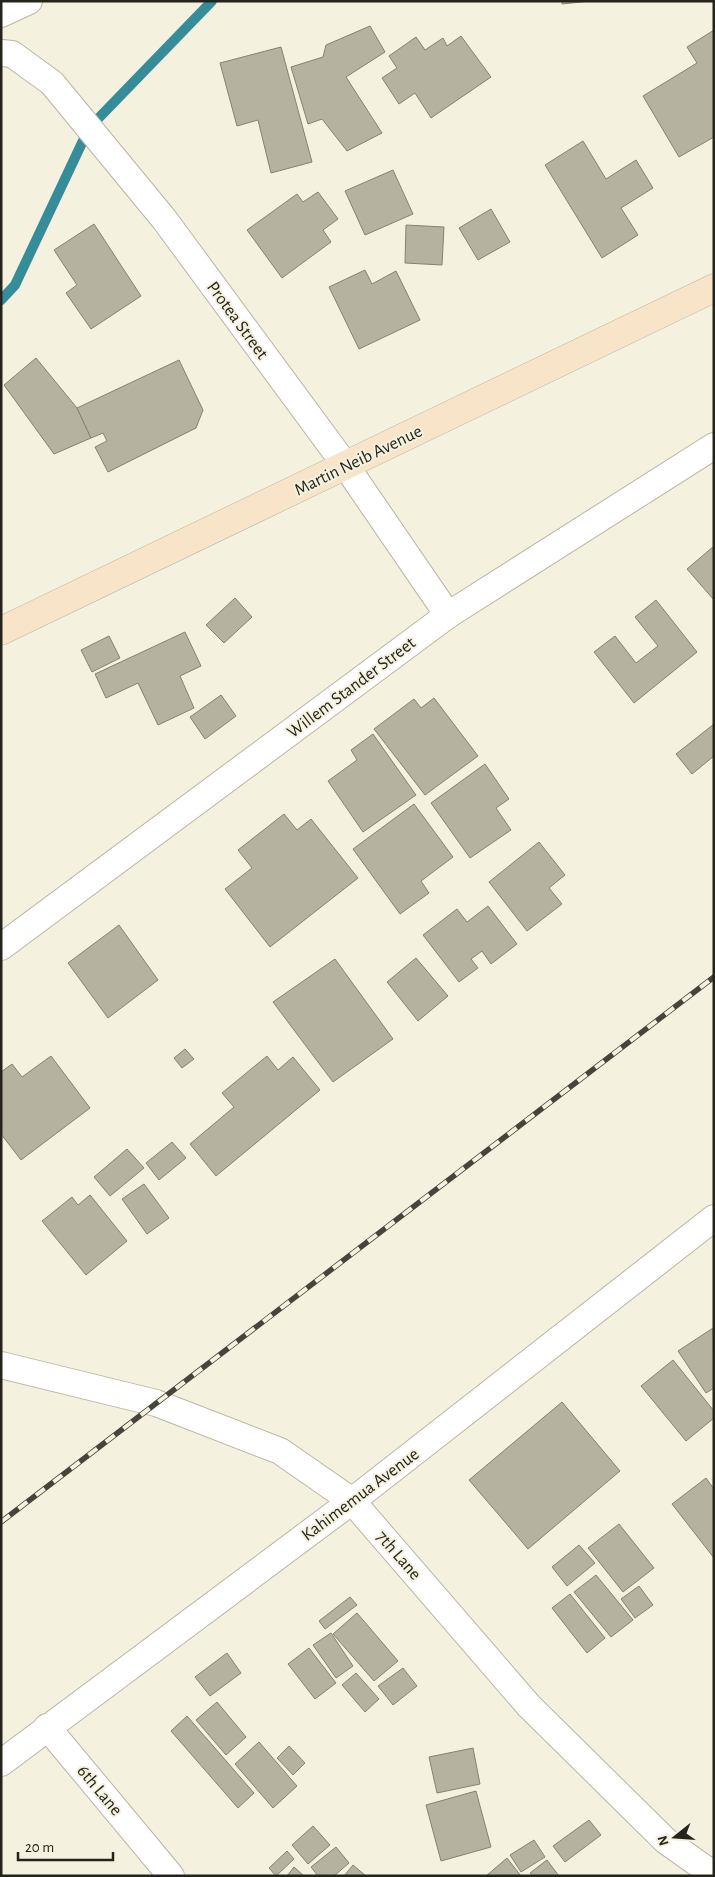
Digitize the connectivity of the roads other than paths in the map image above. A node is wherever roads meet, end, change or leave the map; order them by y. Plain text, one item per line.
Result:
1 (28, 1) edge
2 (1, 14) edge
3 (1, 53) edge
4 (714, 288) edge
5 (714, 446) edge
6 (346, 466) junction
7 (448, 615) junction
8 (1, 631) edge
9 (1, 947) edge
10 (714, 1218) edge
11 (1, 1365) edge
12 (352, 1501) junction
13 (47, 1727) junction
14 (1, 1763) edge
15 (714, 1875) edge
16 (171, 1876) edge

1 - 2 street
3 - 6 street, Protea Street
4 - 6 main road, Martin Neib Avenue
5 - 7 street, Willem Stander Street
6 - 7 street, Protea Street
6 - 8 main road, Martin Neib Avenue
7 - 9 street, Willem Stander Street
10 - 12 street, Kahimemua Avenue
11 - 12 street, 7th Lane
12 - 13 street, Kahimemua Avenue
12 - 15 street, 7th Lane
13 - 14 street, Kahimemua Avenue
13 - 16 street, 6th Lane

